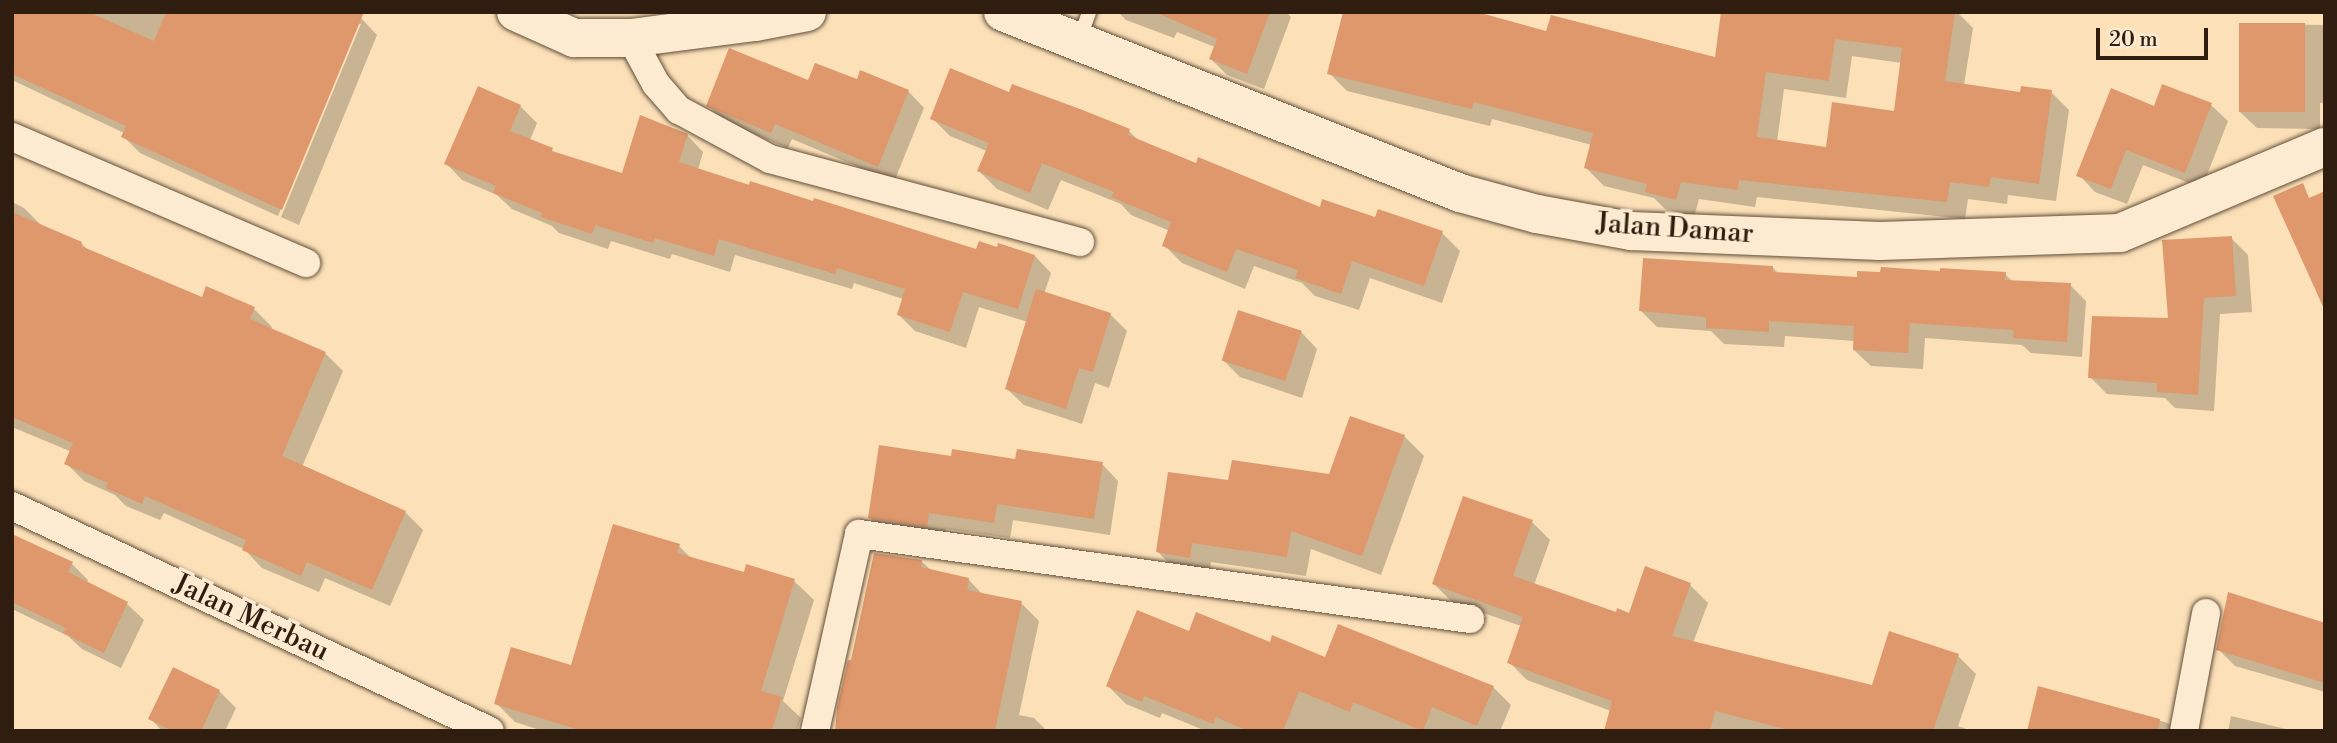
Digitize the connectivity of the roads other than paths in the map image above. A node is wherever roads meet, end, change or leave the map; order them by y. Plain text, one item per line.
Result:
1 (516, 12) edge
2 (807, 12) edge
3 (1003, 12) edge
4 (1084, 27) edge
5 (631, 38) junction
6 (12, 137) edge
7 (2325, 147) edge
8 (1080, 242) dead end
9 (306, 263) dead end
10 (12, 506) edge
11 (2206, 613) dead end
12 (1471, 619) dead end
13 (490, 731) edge
14 (815, 731) edge
15 (2184, 731) edge

1 - 5 street
2 - 5 street
3 - 4 street, Jalan Damar
4 - 7 street, Jalan Damar
5 - 8 street
6 - 9 street
10 - 13 street, Jalan Merbau
11 - 15 street
12 - 14 street

